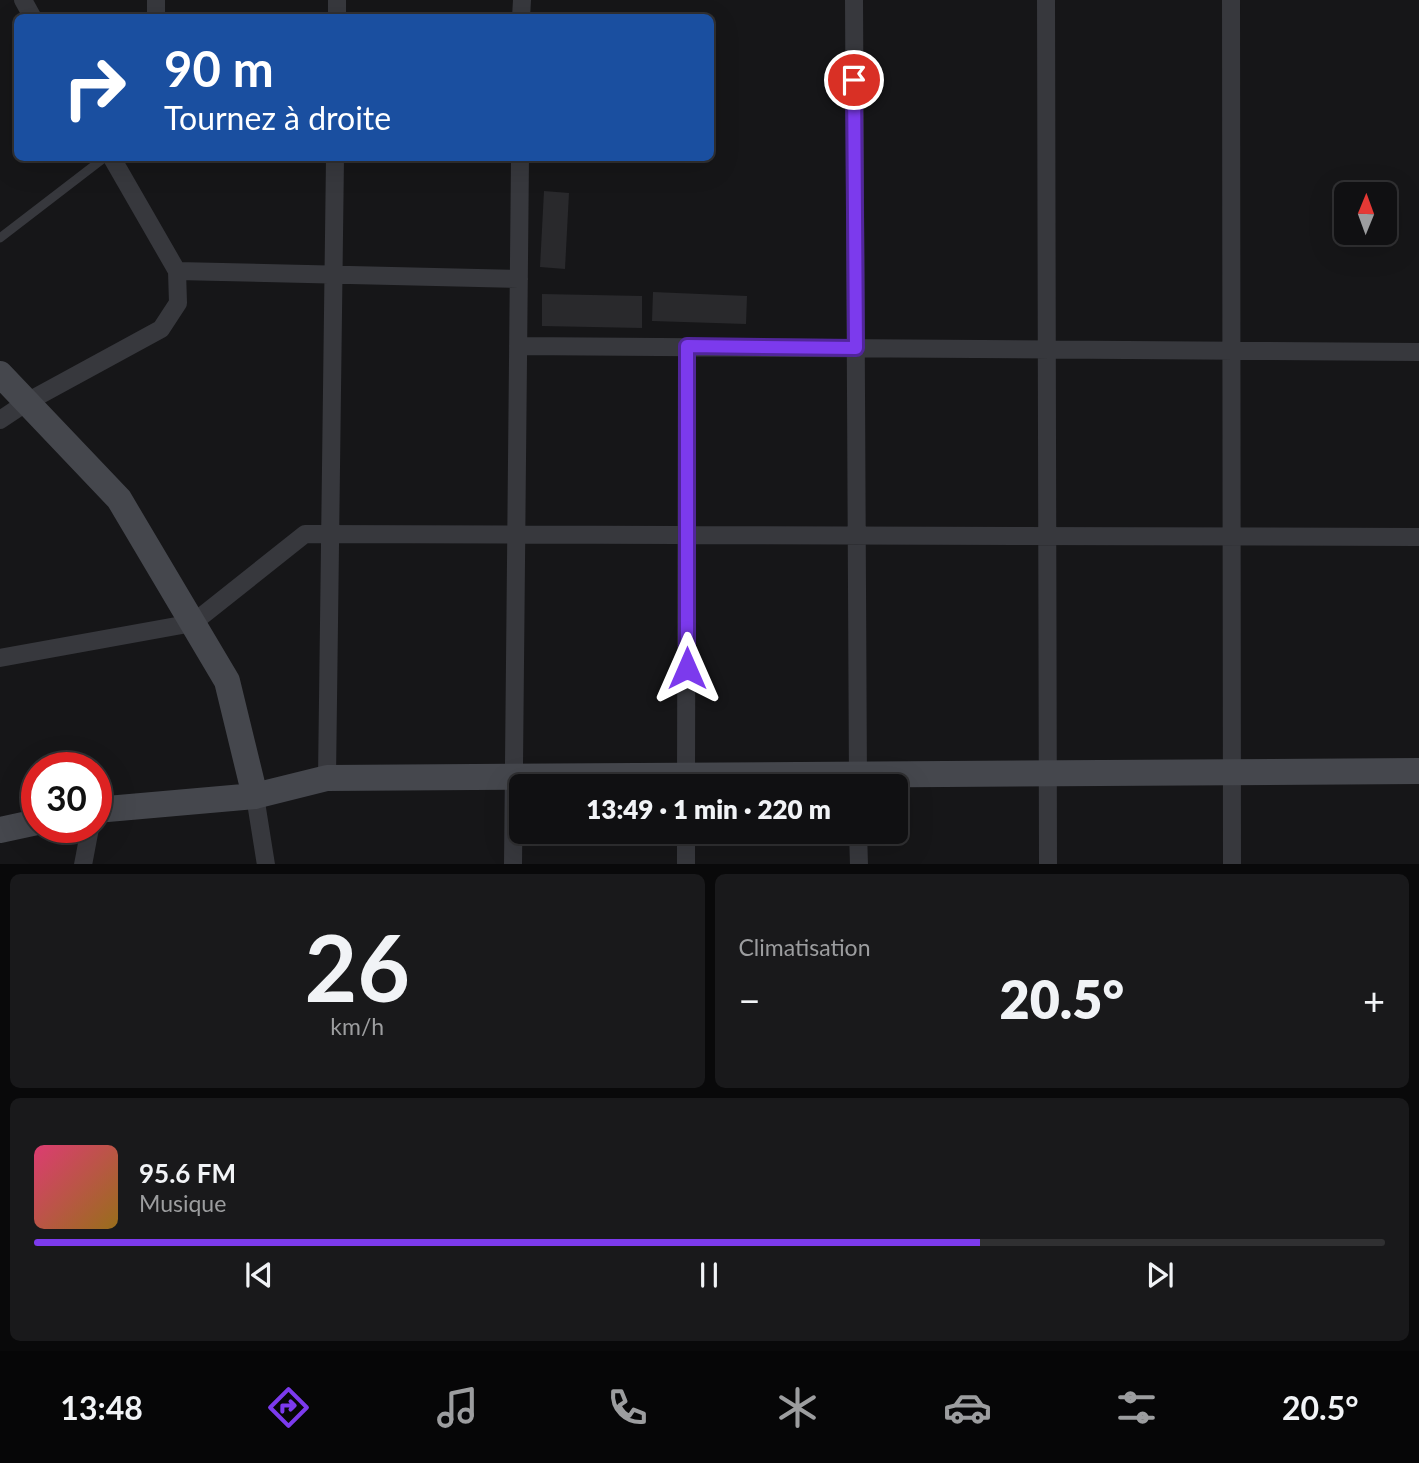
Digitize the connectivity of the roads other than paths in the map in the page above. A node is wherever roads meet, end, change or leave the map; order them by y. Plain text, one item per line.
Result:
1 (854, 0) edge
2 (1046, 0) edge
3 (1231, 0) edge
4 (100, 161) edge
5 (114, 161) edge
6 (335, 161) edge
7 (520, 161) edge
8 (0, 238) edge
9 (177, 271) junction
10 (334, 275) junction
11 (519, 279) junction
12 (518, 346) junction
13 (687, 346) junction
14 (856, 348) junction
15 (1047, 349) junction
16 (1232, 351) junction
17 (1419, 352) edge
18 (0, 374) edge
19 (27, 402) junction
20 (0, 420) edge
21 (331, 534) junction
22 (517, 534) junction
23 (687, 535) junction
24 (856, 536) junction
25 (1047, 536) junction
26 (1232, 536) junction
27 (1419, 537) edge
28 (192, 624) junction
29 (0, 658) edge
30 (1419, 771) edge
31 (1232, 773) junction
32 (514, 774) edge
33 (687, 774) edge
34 (858, 774) edge
35 (1048, 774) junction
36 (509, 777) edge
37 (327, 778) junction
38 (908, 778) edge
39 (255, 796) junction
40 (112, 809) edge
41 (21, 825) edge
42 (0, 830) edge
43 (87, 843) edge
44 (513, 844) edge
45 (687, 844) edge
46 (858, 844) edge
47 (83, 864) edge
48 (266, 864) edge
49 (513, 864) edge
50 (687, 864) edge
51 (859, 864) edge
52 (1048, 864) edge
53 (1233, 864) edge

1 - 14 street
2 - 15 street
3 - 16 street
4 - 8 lane
5 - 9 street
6 - 10 street
7 - 11 street
9 - 10 street
9 - 19 street
10 - 11 street
10 - 21 street
11 - 12 street
12 - 13 street
12 - 22 street
13 - 14 street
13 - 23 street
14 - 15 street
14 - 24 street
15 - 16 street
15 - 25 street
16 - 17 street
16 - 26 street
18 - 19 street
19 - 20 street
19 - 28 street
21 - 22 street
21 - 28 street
21 - 37 street
22 - 23 street
22 - 32 street
23 - 24 street
23 - 33 street
24 - 25 street
24 - 34 street
25 - 26 street
25 - 35 street
26 - 27 street
26 - 31 street
28 - 29 street
28 - 39 street
30 - 31 street
31 - 35 street
31 - 53 street
35 - 38 street
35 - 52 street
36 - 37 street
37 - 39 street
39 - 40 street
39 - 48 street
41 - 42 street
43 - 47 street
44 - 49 street
45 - 50 street
46 - 51 street

